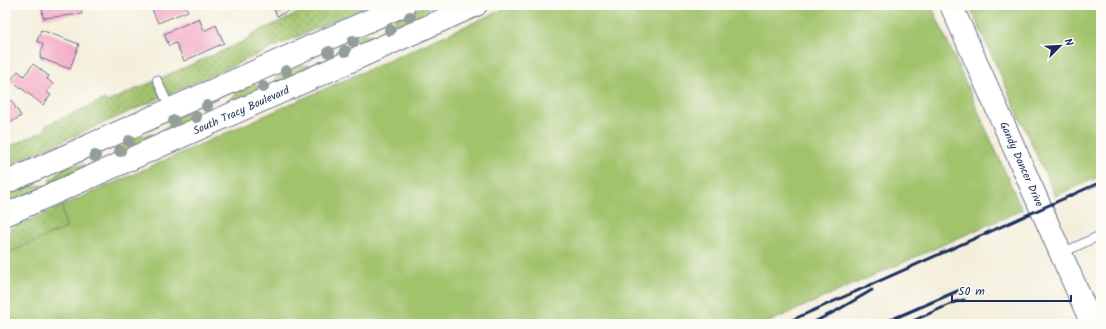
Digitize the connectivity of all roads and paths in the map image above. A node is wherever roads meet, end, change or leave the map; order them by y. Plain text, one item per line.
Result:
1 (404, 5) edge
2 (476, 5) edge
3 (951, 5) edge
4 (157, 80) dead end
5 (170, 109) junction
6 (5, 183) edge
7 (5, 215) edge
8 (1101, 236) edge
9 (1062, 253) junction
10 (1092, 324) edge

1 - 5 main road
2 - 7 main road, South Tracy Boulevard
3 - 9 main road, Gandy Dancer Drive
4 - 5 lane
5 - 6 main road
8 - 9 lane
9 - 10 main road, Gandy Dancer Drive

